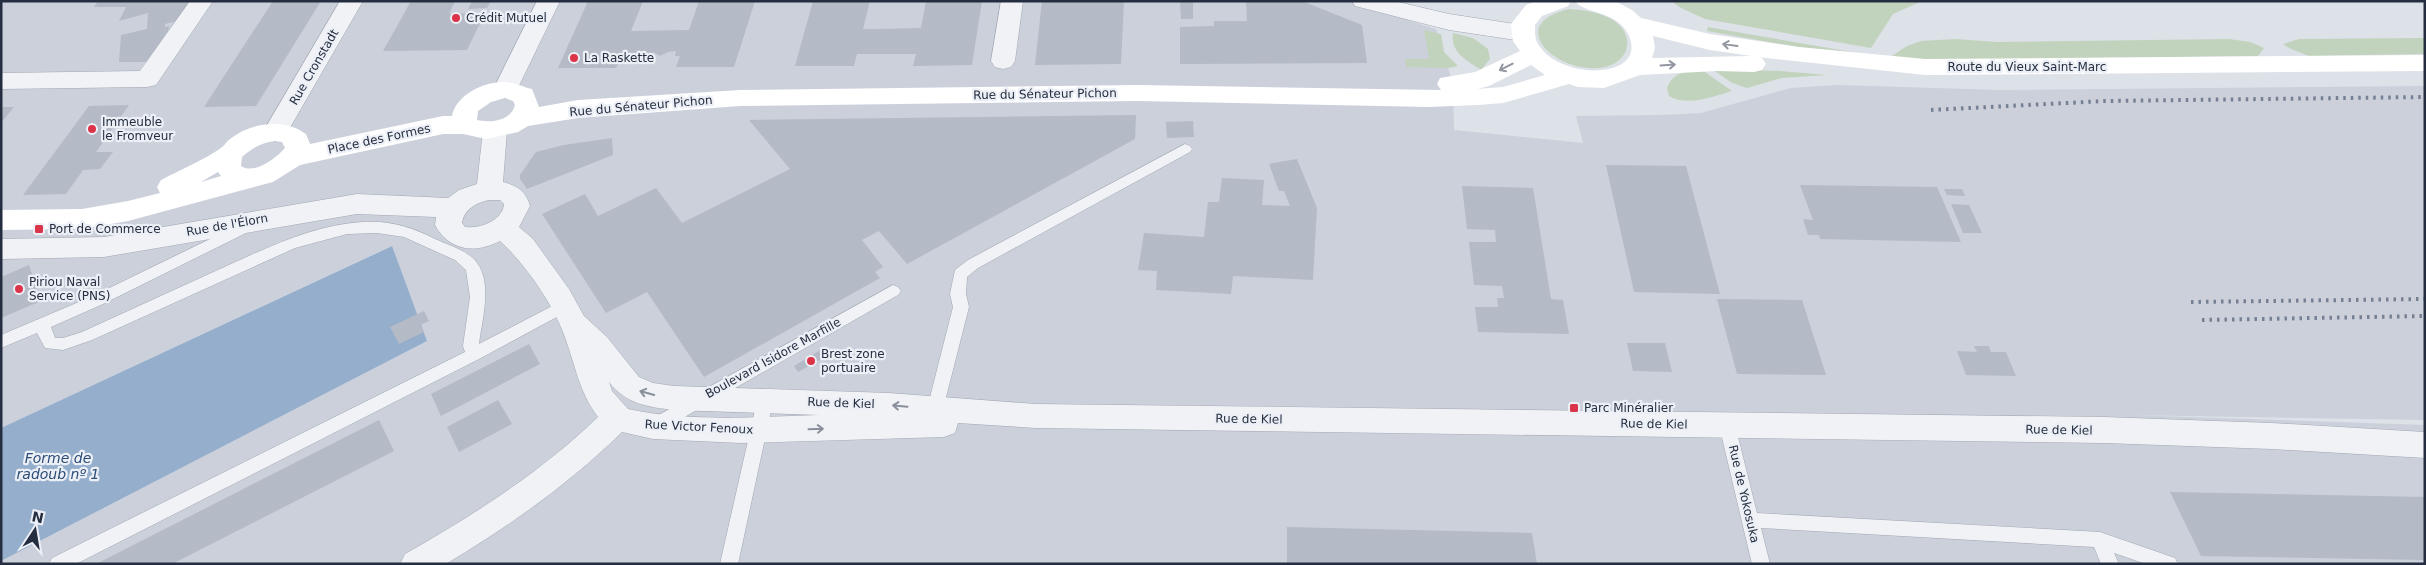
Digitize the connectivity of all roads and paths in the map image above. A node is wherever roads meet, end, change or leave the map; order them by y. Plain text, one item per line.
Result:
1 (202, 1) edge
2 (352, 1) edge
3 (549, 1) edge
4 (1012, 1) edge
5 (1362, 1) edge
6 (1586, 1) edge
7 (1550, 2) edge
8 (1622, 12) edge
9 (1522, 33) junction
10 (1532, 55) junction
11 (1003, 61) dead end
12 (2425, 64) edge
13 (1633, 67) junction
14 (2425, 72) edge
15 (1570, 76) junction
16 (1, 81) edge
17 (504, 90) junction
18 (523, 110) junction
19 (467, 116) junction
20 (495, 131) junction
21 (288, 143) junction
22 (1185, 149) dead end
23 (230, 154) junction
24 (249, 178) junction
25 (489, 190) junction
26 (453, 208) junction
27 (1, 211) edge
28 (262, 219) junction
29 (1, 220) edge
30 (503, 228) junction
31 (1, 249) edge
32 (893, 291) dead end
33 (569, 316) junction
34 (43, 324) junction
35 (1, 342) edge
36 (473, 355) junction
37 (700, 399) junction
38 (765, 401) junction
39 (935, 409) junction
40 (1036, 416) junction
41 (617, 418) junction
42 (1727, 425) junction
43 (653, 426) junction
44 (762, 430) junction
45 (2425, 434) edge
46 (2272, 436) junction
47 (2425, 445) edge
48 (1750, 520) junction
49 (2100, 540) junction
50 (58, 564) edge
51 (416, 564) edge
52 (730, 564) edge
53 (1761, 564) edge
54 (2110, 564) edge
55 (2169, 564) edge

1 - 16 street
2 - 21 street, Rue Cronstadt
3 - 17 street
4 - 11 street
5 - 9 street
6 - 8 main road, Route du Vieux Saint-Marc
7 - 9 main road
12 -> 8 main road, Route du Vieux Saint-Marc
8 - 13 main road
9 - 10 main road
10 - 15 main road
10 -> 18 main road, Rue du Sénateur Pichon
13 -> 14 main road, Route du Vieux Saint-Marc
13 - 15 main road
15 - 18 main road, Rue du Sénateur Pichon
17 - 18 main road
17 - 19 main road
18 - 20 main road
19 - 20 main road
19 - 21 main road, Place des Formes
20 - 25 street
21 - 23 main road, Place des Formes
21 - 24 main road
22 - 39 lane
23 - 24 main road
23 - 27 main road
24 - 29 main road
25 - 26 street
25 - 30 street
26 - 28 street, Rue de l'Élorn
26 - 30 street
28 - 31 street, Rue de l'Élorn
28 - 34 lane
30 - 33 street
32 - 37 lane, Boulevard Isidore Marfille
33 - 36 lane
37 -> 33 street
33 - 41 street
34 - 35 lane
34 - 36 lane
36 - 50 lane
37 - 38 street
37 - 43 lane, Boulevard Isidore Marfille
39 -> 38 street, Rue de Kiel
38 - 44 lane
39 - 40 street, Rue de Kiel
40 - 42 street, Rue de Kiel
44 -> 40 street, Rue de Kiel
41 - 43 street, Rue Victor Fenoux
41 - 51 street
42 - 46 street, Rue de Kiel
42 - 48 lane, Rue de Yokosuka
43 - 44 street, Rue Victor Fenoux
44 - 52 lane
45 - 46 street, Rue de Kiel
46 - 47 street, Rue de Kiel
48 - 49 lane
48 - 53 lane, Rue de Yokosuka
49 - 54 lane
49 - 55 lane

